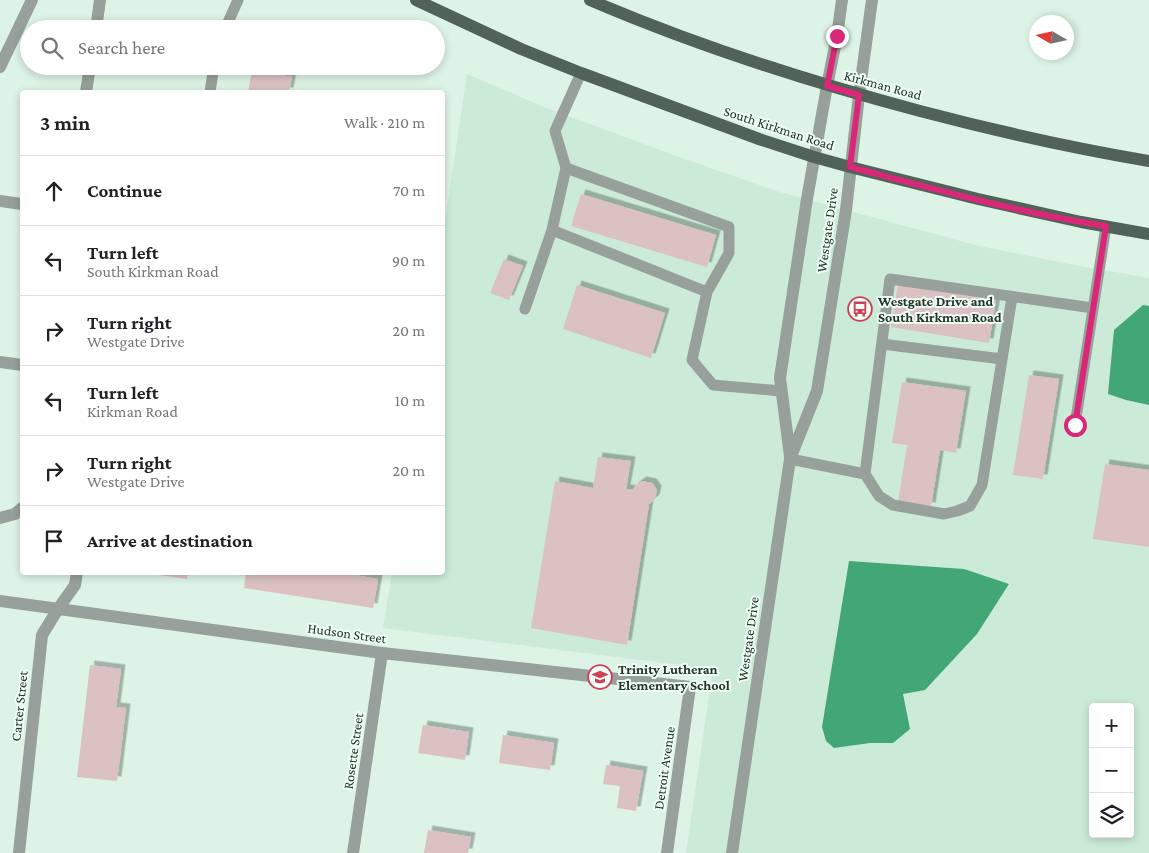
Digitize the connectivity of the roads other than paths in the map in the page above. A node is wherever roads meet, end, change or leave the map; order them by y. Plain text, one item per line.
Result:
1 (32, 0) edge
2 (100, 0) edge
3 (238, 0) edge
4 (416, 0) edge
5 (590, 0) edge
6 (842, 0) edge
7 (872, 0) edge
8 (22, 20) edge
9 (97, 20) edge
10 (229, 20) edge
11 (20, 25) edge
12 (0, 67) edge
13 (580, 73) junction
14 (89, 75) edge
15 (213, 75) edge
16 (827, 86) junction
17 (86, 90) edge
18 (210, 90) edge
19 (859, 95) junction
20 (814, 156) junction
21 (1149, 161) edge
22 (850, 167) junction
23 (566, 168) junction
24 (0, 201) edge
25 (20, 204) edge
26 (1106, 226) junction
27 (552, 230) junction
28 (1149, 234) edge
29 (707, 292) junction
30 (1012, 297) junction
31 (525, 308) dead end
32 (1093, 308) junction
33 (882, 344) junction
34 (1002, 358) junction
35 (0, 362) edge
36 (20, 365) edge
37 (781, 392) junction
38 (1075, 425) dead end
39 (790, 459) junction
40 (866, 474) junction
41 (20, 510) edge
42 (0, 518) edge
43 (77, 575) edge
44 (0, 601) edge
45 (58, 609) junction
46 (382, 653) junction
47 (690, 687) joint
48 (19, 853) edge
49 (352, 853) edge
50 (667, 853) edge
51 (732, 853) edge

1 - 8 street
2 - 9 street
3 - 10 lane
4 - 13 main road, South Kirkman Road
5 - 16 main road, Kirkman Road
6 - 16 street, Westgate Drive
7 - 19 street, Westgate Drive
11 - 12 street
13 - 20 main road, South Kirkman Road
13 - 23 lane
14 - 17 street
15 - 18 lane
16 - 19 main road, Kirkman Road
16 - 20 street, Westgate Drive
19 - 21 main road, Kirkman Road
19 - 22 street, Westgate Drive
20 - 22 main road, South Kirkman Road
20 - 37 street, Westgate Drive
22 - 26 main road, South Kirkman Road
22 - 39 street, Westgate Drive
23 - 27 lane
23 - 29 lane
24 - 25 street
26 - 28 main road, South Kirkman Road
26 - 32 lane
27 - 29 lane
27 - 31 lane
29 - 37 lane
30 - 32 lane
30 - 33 lane
30 - 34 lane
32 - 38 lane
33 - 34 lane
33 - 40 lane
34 - 40 lane
35 - 36 street
37 - 39 street, Westgate Drive
39 - 40 lane
39 - 51 street, Westgate Drive
41 - 42 street
43 - 45 street, Carter Street
44 - 45 street, Hudson Street
45 - 46 street, Hudson Street
45 - 48 street, Carter Street
46 - 47 street, Hudson Street
46 - 49 street, Rosette Street
47 - 50 street, Detroit Avenue

